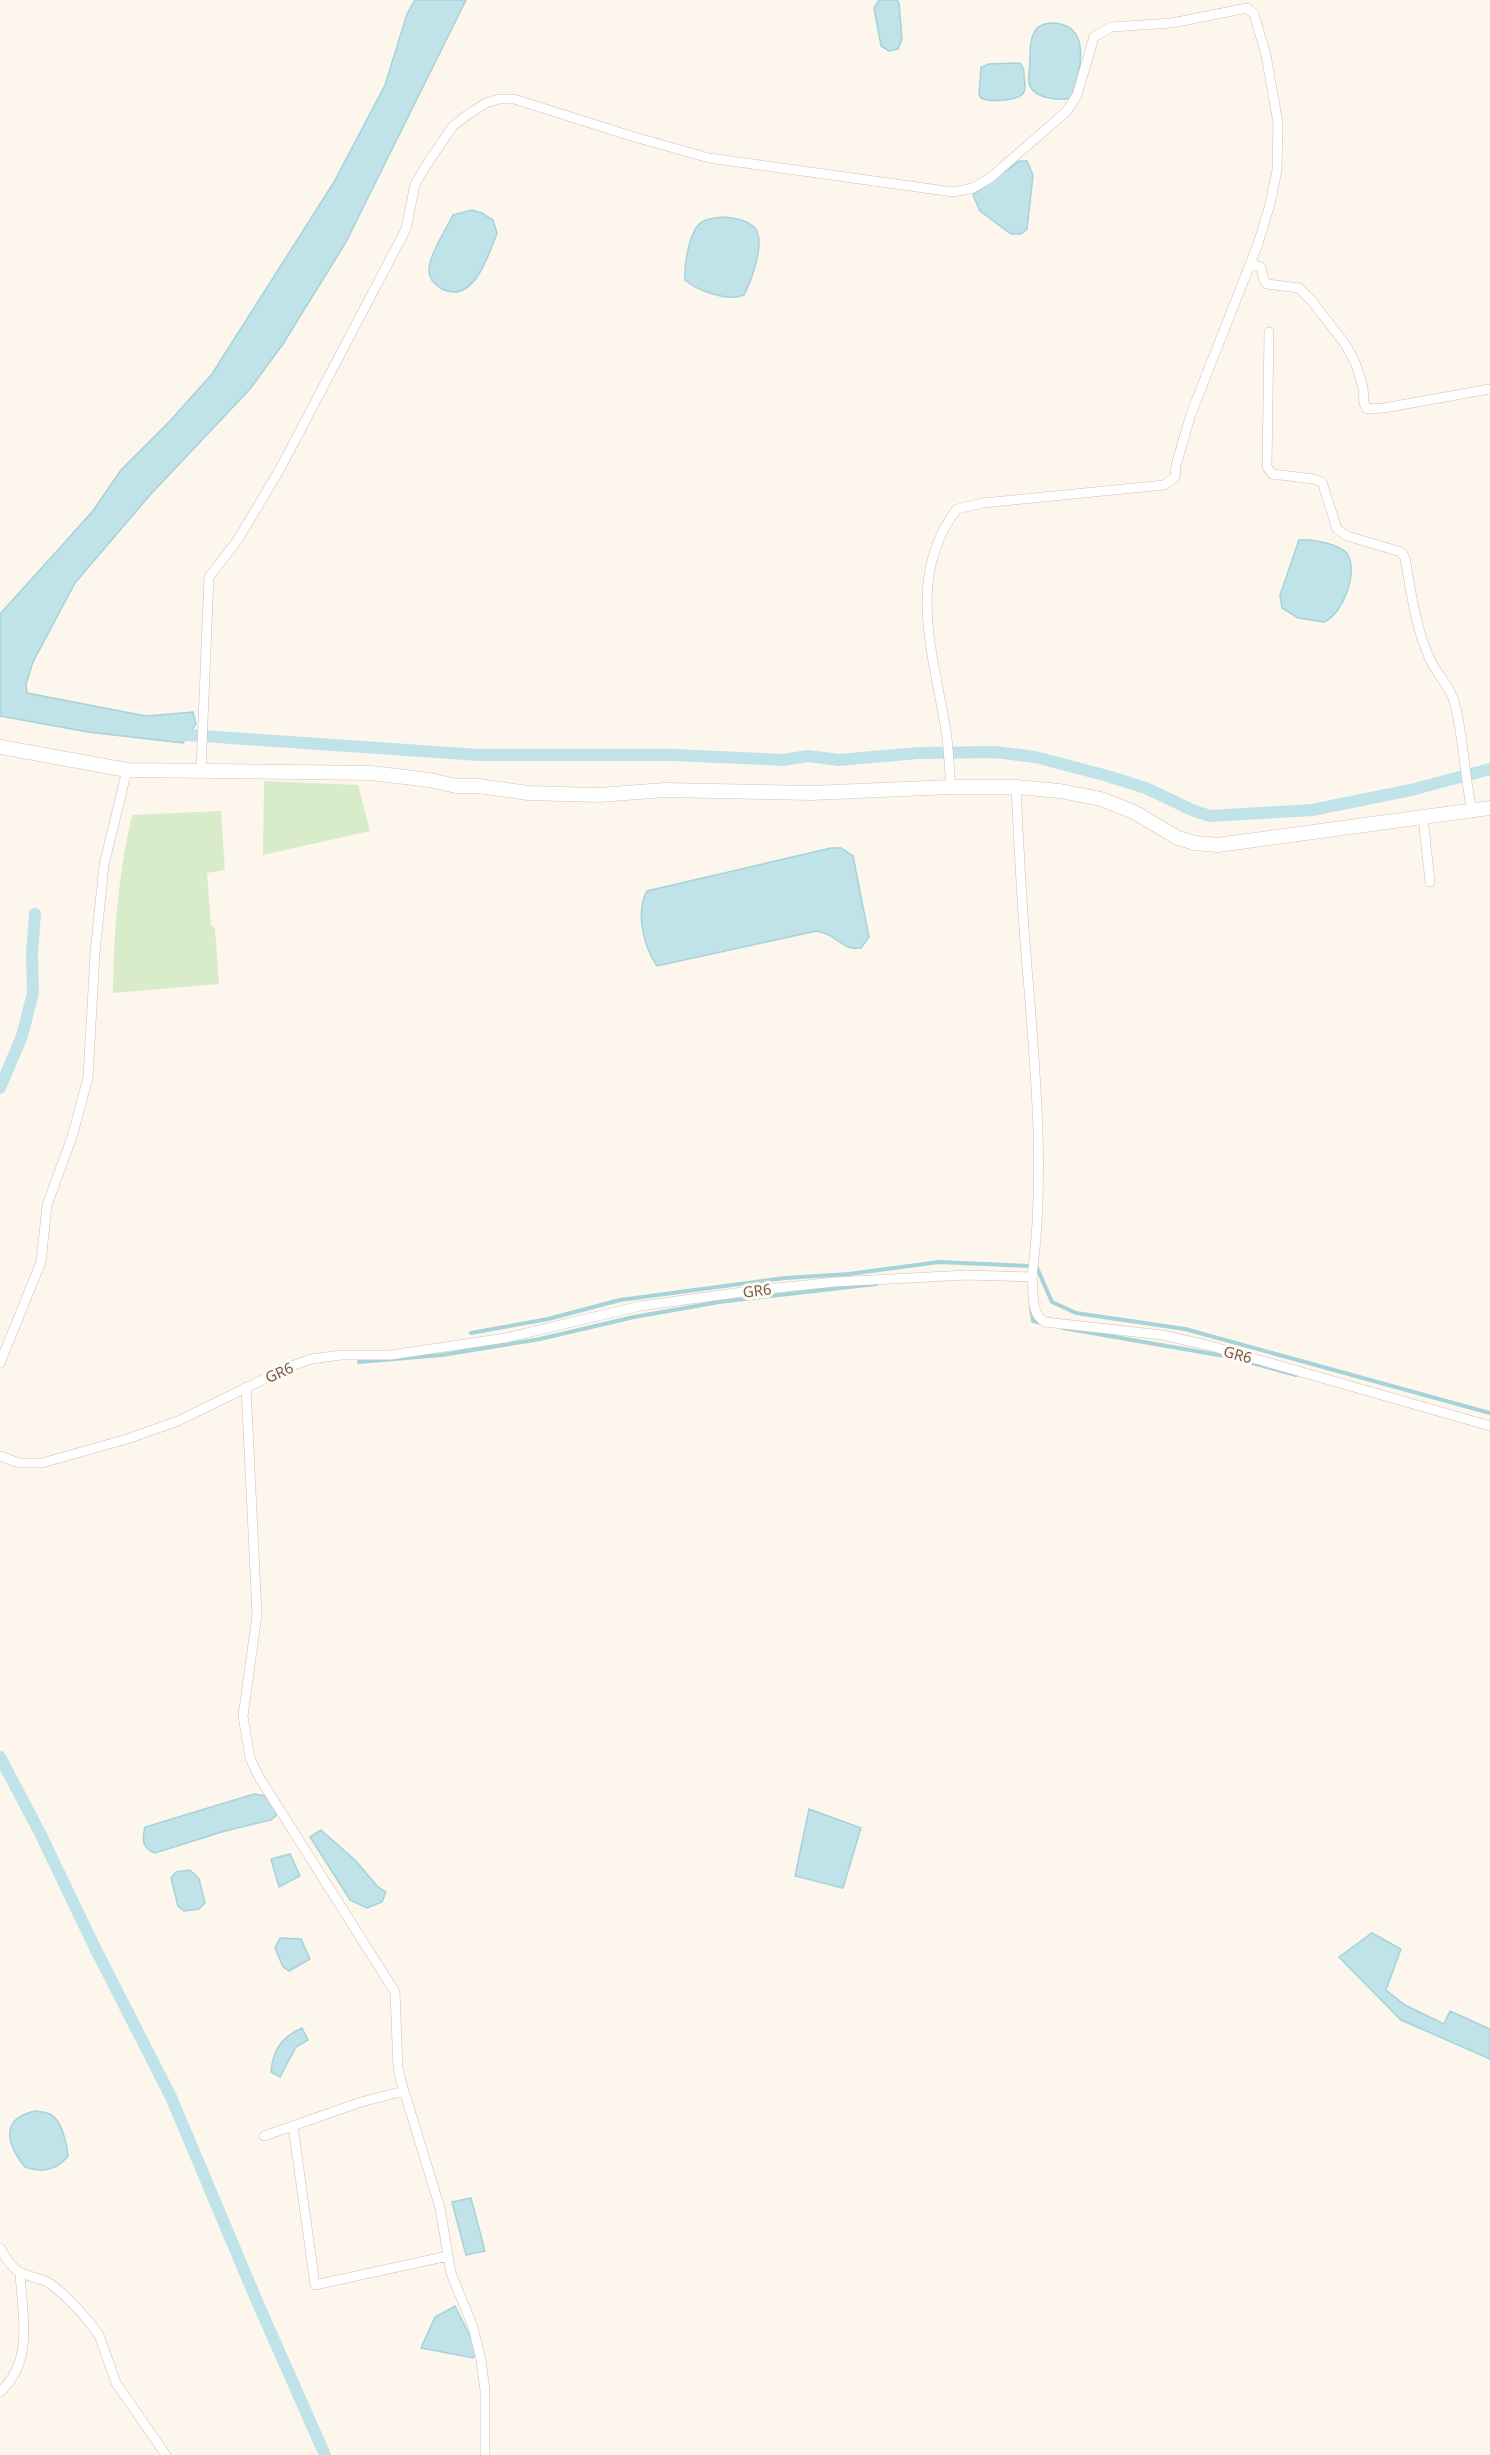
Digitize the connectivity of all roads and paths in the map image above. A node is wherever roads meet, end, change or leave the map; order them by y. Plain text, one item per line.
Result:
1 (1251, 264) junction
2 (1269, 332) dead end
3 (1490, 389) edge
4 (0, 747) edge
5 (201, 764) junction
6 (127, 770) junction
7 (951, 782) junction
8 (1016, 787) junction
9 (1490, 808) edge
10 (1472, 811) junction
11 (1423, 817) junction
12 (1430, 882) dead end
13 (1032, 1277) junction
14 (0, 1363) edge
15 (246, 1387) junction
16 (1490, 1426) edge
17 (0, 1456) edge
18 (404, 2091) junction
19 (293, 2126) junction
20 (264, 2136) dead end
21 (0, 2248) edge
22 (448, 2256) junction
23 (20, 2272) junction
24 (0, 2392) edge
25 (166, 2455) edge
26 (485, 2455) edge

1 - 3 street
1 - 5 street
1 - 7 street
2 - 10 street
4 - 6 main road
5 - 6 main road
5 - 7 main road
6 - 14 street
7 - 8 main road
8 - 11 main road
8 - 13 street
9 - 10 main road
10 - 11 main road
11 - 12 street
13 - 15 street, GR6
13 - 16 street, GR6
15 - 17 street, GR6
15 - 18 street
18 - 19 street
18 - 22 street
19 - 20 street
19 - 22 street
21 - 23 street
22 - 26 street
23 - 24 street
23 - 25 street

